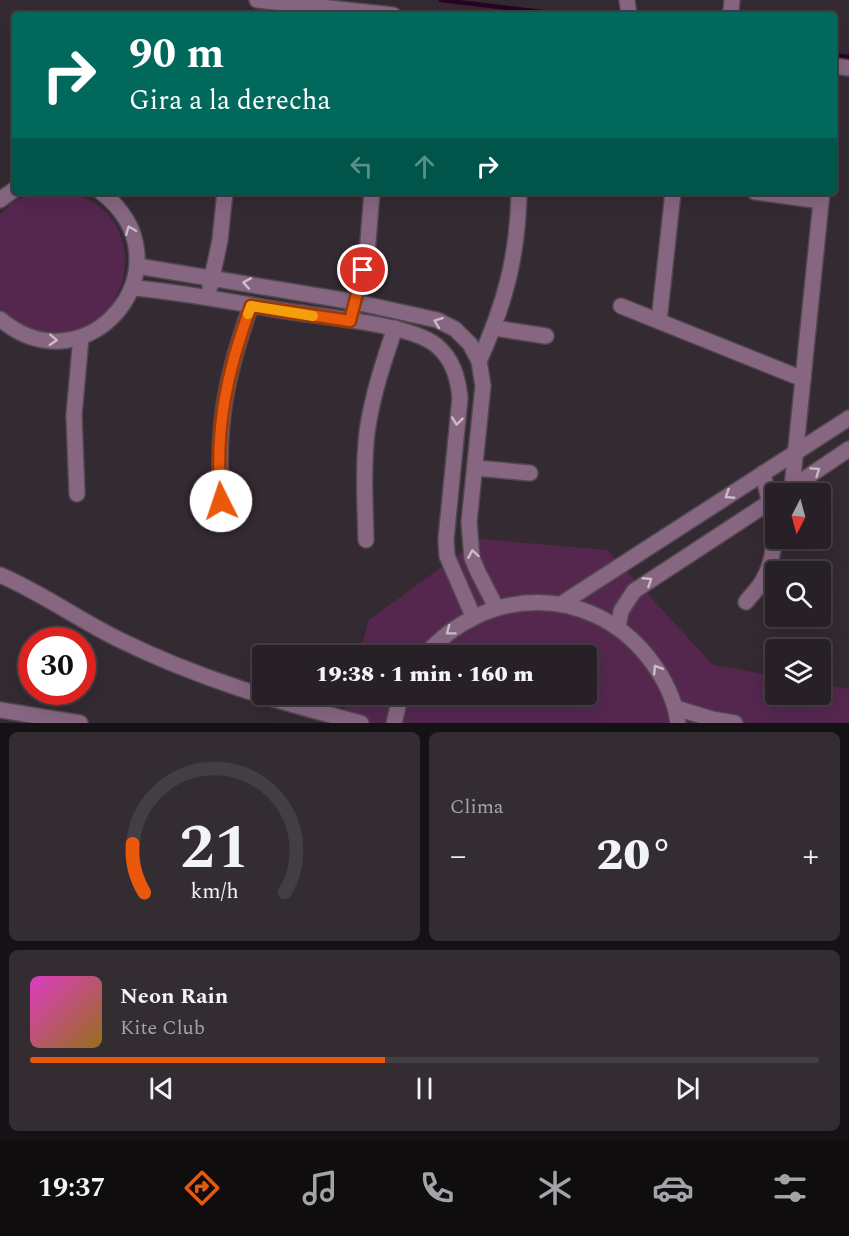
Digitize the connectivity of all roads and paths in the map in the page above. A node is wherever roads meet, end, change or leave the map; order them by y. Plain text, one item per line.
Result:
1 (257, 0) edge
2 (366, 12) edge
3 (104, 195) edge
4 (225, 195) edge
5 (372, 195) edge
6 (519, 195) edge
7 (674, 195) edge
8 (805, 195) edge
9 (822, 196) edge
10 (137, 266) junction
11 (212, 277) junction
12 (133, 288) junction
13 (207, 296) junction
14 (355, 302) junction
15 (251, 306) junction
16 (621, 306) dead end
17 (0, 319) edge
18 (350, 321) junction
19 (660, 321) junction
20 (395, 328) junction
21 (494, 328) junction
22 (546, 336) dead end
23 (81, 338) junction
24 (479, 361) junction
25 (803, 379) junction
26 (849, 418) edge
27 (847, 452) edge
28 (796, 453) junction
29 (476, 468) junction
30 (530, 473) dead end
31 (764, 473) junction
32 (767, 483) edge
33 (790, 483) edge
34 (799, 483) edge
35 (77, 494) dead end
36 (765, 505) edge
37 (223, 523) dead end
38 (366, 540) dead end
39 (773, 549) edge
40 (0, 575) edge
41 (746, 602) dead end
42 (561, 604) junction
43 (496, 607) junction
44 (473, 616) junction
45 (618, 628) junction
46 (433, 645) edge
47 (398, 705) edge
48 (0, 710) edge
49 (677, 715) edge
50 (80, 723) edge
51 (361, 723) edge
52 (394, 723) edge
53 (735, 723) edge

1 - 2 street
10 -> 3 street
4 - 11 street
5 - 14 street
6 - 21 street
7 - 19 street
8 - 9 street
9 - 25 street
10 - 11 street
10 - 12 street
11 - 13 street
14 -> 11 street
12 - 13 street
12 - 23 street
13 - 15 street
14 - 18 street
24 -> 14 street
15 - 18 street
15 - 37 street
16 - 19 street
17 -> 23 street
18 - 20 street
19 - 25 street
20 - 38 street
20 -> 44 street
21 - 22 street
21 - 24 street
23 - 35 street
24 - 29 street
25 - 28 street
26 - 28 street
34 -> 27 street
28 - 31 street
28 - 33 street
29 - 30 street
43 -> 29 street
31 - 32 street
31 -> 42 street
45 -> 36 street
39 - 41 street
40 - 51 street
42 - 43 street
42 - 45 street
43 - 44 street
44 -> 46 street
49 -> 45 street
47 - 52 street
48 - 50 street
49 - 53 street

